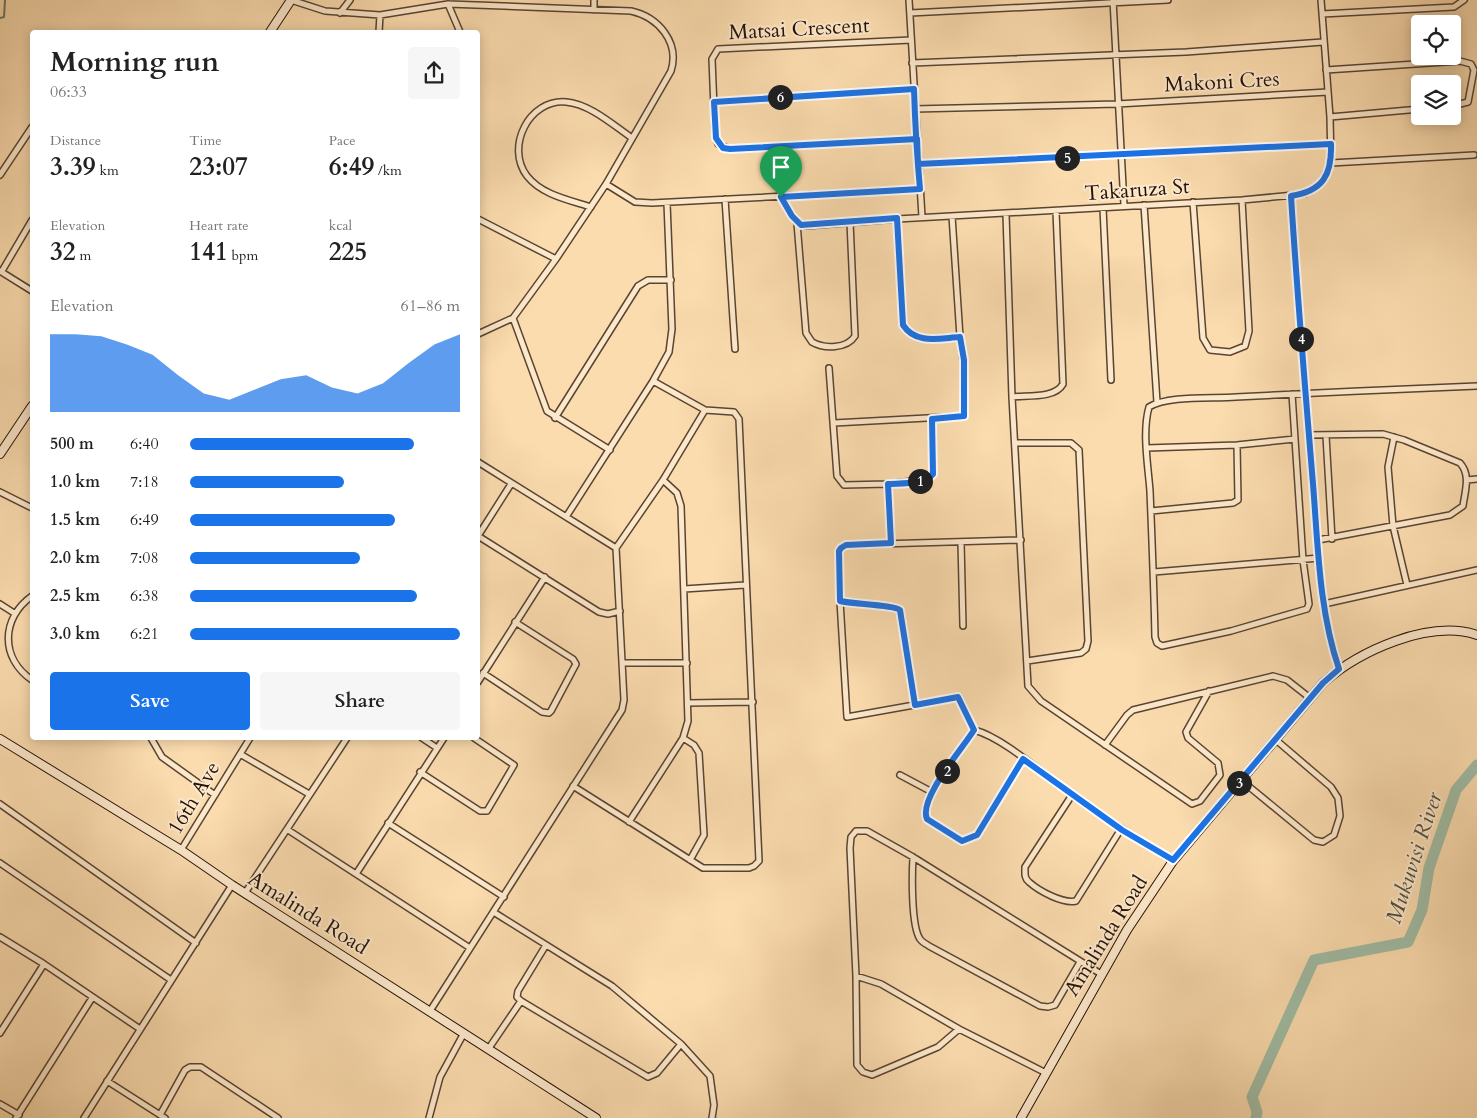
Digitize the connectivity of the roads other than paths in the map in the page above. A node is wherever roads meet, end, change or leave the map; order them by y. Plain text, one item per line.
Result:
1 (291, 0) edge
2 (350, 0) edge
3 (594, 0) edge
4 (909, 0) edge
5 (1168, 0) edge
6 (1321, 0) edge
7 (1464, 0) edge
8 (1114, 2) edge
9 (448, 4) junction
10 (594, 10) junction
11 (340, 13) junction
12 (910, 13) junction
13 (1322, 14) junction
14 (380, 15) junction
15 (271, 30) edge
16 (379, 30) edge
17 (459, 30) edge
18 (911, 40) junction
19 (1323, 42) junction
20 (1117, 55) junction
21 (912, 63) junction
22 (1326, 70) junction
23 (914, 89) junction
24 (1328, 92) junction
25 (714, 102) junction
26 (1117, 104) junction
27 (1461, 104) edge
28 (914, 109) junction
29 (1411, 110) edge
30 (1330, 117) junction
31 (30, 130) edge
32 (632, 138) junction
33 (917, 139) junction
34 (1331, 144) junction
35 (1122, 155) junction
36 (1474, 155) dead end
37 (1331, 163) junction
38 (918, 164) junction
39 (0, 175) edge
40 (606, 184) junction
41 (920, 189) junction
42 (1291, 196) junction
43 (781, 197) junction
44 (726, 199) junction
45 (1242, 200) junction
46 (1193, 202) junction
47 (667, 203) junction
48 (1144, 205) junction
49 (1124, 206) junction
50 (591, 207) junction
51 (1103, 208) junction
52 (1056, 211) junction
53 (1006, 214) junction
54 (952, 216) junction
55 (922, 217) junction
56 (897, 218) junction
57 (480, 220) edge
58 (850, 222) junction
59 (30, 223) edge
60 (797, 223) junction
61 (556, 259) junction
62 (1, 271) edge
63 (671, 280) junction
64 (30, 291) edge
65 (513, 318) junction
66 (480, 333) edge
67 (960, 337) junction
68 (735, 349) dead end
69 (829, 368) dead end
70 (1111, 380) dead end
71 (654, 381) junction
72 (1477, 386) edge
73 (1304, 393) junction
74 (1292, 394) junction
75 (1012, 397) junction
76 (1157, 402) junction
77 (30, 409) edge
78 (705, 410) junction
79 (555, 418) junction
80 (932, 419) junction
81 (834, 423) junction
82 (1309, 435) junction
83 (1326, 436) junction
84 (1394, 437) junction
85 (1295, 439) junction
86 (1016, 443) junction
87 (1237, 445) junction
88 (1147, 448) junction
89 (610, 450) junction
90 (0, 454) edge
91 (480, 463) edge
92 (1477, 479) edge
93 (663, 480) junction
94 (1467, 480) junction
95 (511, 484) junction
96 (888, 484) junction
97 (0, 492) edge
98 (30, 507) edge
99 (1151, 511) junction
100 (566, 517) junction
101 (1393, 526) junction
102 (480, 533) edge
103 (480, 537) edge
104 (1332, 539) junction
105 (1021, 540) junction
106 (1318, 540) junction
107 (961, 542) junction
108 (891, 543) junction
109 (616, 548) junction
110 (1319, 558) junction
111 (1303, 560) junction
112 (1477, 570) edge
113 (1154, 572) junction
114 (545, 577) junction
115 (745, 585) junction
116 (1407, 585) junction
117 (684, 589) junction
118 (30, 598) edge
119 (840, 601) junction
120 (0, 604) edge
121 (1324, 604) junction
122 (620, 611) junction
123 (14, 613) junction
124 (515, 622) junction
125 (963, 626) dead end
126 (1477, 635) edge
127 (1027, 661) junction
128 (622, 663) junction
129 (687, 663) junction
130 (1339, 669) junction
131 (483, 673) junction
132 (480, 678) edge
133 (30, 679) edge
134 (1209, 691) junction
135 (1310, 698) junction
136 (753, 702) junction
137 (688, 703) junction
138 (915, 705) junction
139 (974, 730) junction
140 (683, 738) junction
141 (0, 739) edge
142 (153, 740) edge
143 (249, 740) edge
144 (346, 740) edge
145 (425, 740) edge
146 (443, 740) edge
147 (477, 740) edge
148 (1276, 740) junction
149 (1105, 746) junction
150 (437, 748) junction
151 (240, 754) junction
152 (1023, 759) junction
153 (420, 772) junction
154 (900, 775) dead end
155 (1242, 780) junction
156 (573, 786) junction
157 (932, 792) junction
158 (309, 794) junction
159 (215, 795) junction
160 (1072, 795) junction
161 (0, 804) edge
162 (629, 822) junction
163 (388, 823) junction
164 (288, 830) junction
165 (1122, 830) junction
166 (181, 850) junction
167 (913, 857) junction
168 (690, 860) junction
169 (1173, 860) junction
170 (0, 863) edge
171 (356, 874) junction
172 (232, 885) junction
173 (245, 893) junction
174 (504, 897) junction
175 (495, 912) junction
176 (0, 938) edge
177 (196, 943) junction
178 (546, 946) junction
179 (470, 948) junction
180 (1080, 962) junction
181 (44, 964) junction
182 (1101, 974) junction
183 (856, 976) junction
184 (171, 980) junction
185 (92, 998) junction
186 (520, 1000) junction
187 (430, 1011) junction
188 (140, 1029) junction
189 (959, 1029) junction
190 (0, 1033) edge
191 (464, 1033) junction
192 (681, 1044) junction
193 (489, 1048) junction
194 (1046, 1073) junction
195 (108, 1081) junction
196 (0, 1104) edge
197 (18, 1116) edge
198 (162, 1116) edge
199 (84, 1118) edge
200 (278, 1118) edge
201 (429, 1118) edge
202 (596, 1118) edge
203 (712, 1118) edge
204 (1021, 1118) edge

1 - 11 street
1 - 15 street
2 - 11 street
3 - 10 street
4 - 12 street
5 - 8 street
6 - 13 street, Takaruza St
7 - 13 street
8 - 12 street
8 - 20 street
9 - 10 street
9 - 14 street
9 - 17 street
10 - 32 street
11 - 14 street
12 - 18 street
13 - 19 street, Takaruza St
14 - 16 street
18 - 21 street
18 - 25 street, Matsai Crescent
19 - 20 street
19 - 22 street, Takaruza St
20 - 21 street
20 - 26 street
21 - 23 street
22 - 24 street, Takaruza St
22 - 27 street
23 - 25 street
23 - 28 street
24 - 26 street, Makoni Cres
24 - 30 street, Takaruza St
25 - 33 street, Matsai Crescent
26 - 28 street, Makoni Cres
26 - 35 street
28 - 33 street
29 - 30 street
30 - 34 street, Takaruza St
31 - 39 street
32 - 40 street
32 - 50 street
33 - 38 street
34 - 35 street
34 - 37 street, Takaruza St
35 - 38 street
35 - 49 street
36 - 37 street
37 - 42 street, Takaruza St
38 - 41 street
40 - 47 street
40 - 50 street
41 - 43 street
41 - 55 street
42 - 45 street, Takaruza St
42 - 73 street
43 - 44 street
43 - 60 street
44 - 47 street
44 - 68 street
45 - 46 street, Takaruza St
45 - 46 street
46 - 48 street, Takaruza St
47 - 63 street
48 - 49 street, Takaruza St
48 - 76 street
49 - 51 street, Takaruza St
50 - 61 street
51 - 52 street, Takaruza St
51 - 70 street
52 - 53 street, Takaruza St
52 - 75 street
53 - 54 street, Takaruza St
53 - 75 street
54 - 55 street, Takaruza St
54 - 67 street
55 - 56 street, Takaruza St
56 - 58 street, Takaruza St
56 - 67 street
57 - 61 street
58 - 60 street, Takaruza St
58 - 60 street
59 - 62 street
61 - 65 street
62 - 64 street
63 - 71 street
63 - 79 street
65 - 66 street
65 - 79 street
67 - 80 street
69 - 81 street
71 - 78 street
71 - 89 street
72 - 73 street
73 - 74 street
73 - 82 street
74 - 76 street
74 - 85 street
75 - 86 street
76 - 88 street
77 - 90 street
78 - 93 street
78 - 115 street
79 - 89 street
80 - 81 street
80 - 96 street
81 - 96 street
82 - 83 street
82 - 106 street
83 - 84 street
83 - 104 street
84 - 94 street
84 - 101 street
85 - 87 street
85 - 111 street
86 - 105 street
86 - 127 street
87 - 88 street
87 - 99 street
88 - 99 street
89 - 100 street
91 - 95 street
92 - 94 street
93 - 109 street
93 - 117 street
94 - 101 street
95 - 100 street
95 - 102 street
96 - 108 street
97 - 98 street
99 - 113 street
100 - 109 street
101 - 104 street
101 - 116 street
103 - 114 street
104 - 106 street
105 - 107 street
105 - 127 street
106 - 110 street
107 - 108 street
107 - 125 street
108 - 119 street
109 - 122 street
110 - 111 street
110 - 121 street
111 - 113 street
111 - 113 street
112 - 116 street
114 - 122 street
114 - 124 street
115 - 117 street
115 - 136 street
116 - 121 street
117 - 129 street
118 - 123 street
119 - 138 street
119 - 138 street
120 - 123 street
121 - 130 street
122 - 128 street
123 - 133 street
124 - 131 street
124 - 131 street
126 - 130 street, Amalinda Road
127 - 149 street
128 - 129 street
128 - 156 street
129 - 137 street
130 - 135 street, Amalinda Road
131 - 132 street
134 - 135 street
134 - 149 street
134 - 149 street
135 - 148 street, Amalinda Road
136 - 137 street
136 - 168 street
137 - 140 street
138 - 139 street
139 - 152 street
139 - 157 street
140 - 162 street
140 - 168 street
141 - 166 street, Amalinda Road
142 - 159 street
143 - 151 street, 16th Ave
144 - 158 street
145 - 150 street
146 - 150 street
147 - 153 street
148 - 155 street, Amalinda Road
148 - 155 street
150 - 153 street
151 - 158 street
151 - 159 street, 16th Ave
152 - 157 street
152 - 160 street
153 - 163 street
154 - 157 street
155 - 169 street, Amalinda Road
156 - 162 street
156 - 174 street
158 - 164 street
159 - 166 street, 16th Ave
160 - 165 street
160 - 165 street
161 - 177 street
162 - 168 street
163 - 171 street
163 - 174 street
164 - 171 street
164 - 173 street
165 - 169 street
166 - 172 street, Amalinda Road
167 - 180 street
167 - 180 street
167 - 183 street
169 - 182 street, Amalinda Road
170 - 184 street
171 - 179 street
172 - 173 street, Amalinda Road
172 - 177 street
173 - 187 street, Amalinda Road
174 - 175 street
175 - 178 street
175 - 179 street
176 - 181 street
177 - 184 street
178 - 186 street
178 - 192 street
179 - 187 street
180 - 182 street
181 - 185 street
181 - 190 street
182 - 194 street, Amalinda Road
183 - 189 street
183 - 189 street
184 - 188 street
185 - 188 street
185 - 197 street
186 - 192 street
186 - 193 street
187 - 191 street, Amalinda Road
188 - 195 street
189 - 194 street
191 - 193 street, Amalinda Road
191 - 201 street
192 - 203 street
193 - 202 street, Amalinda Road
194 - 204 street, Amalinda Road
195 - 198 street
195 - 199 street
196 - 197 street
198 - 200 street

